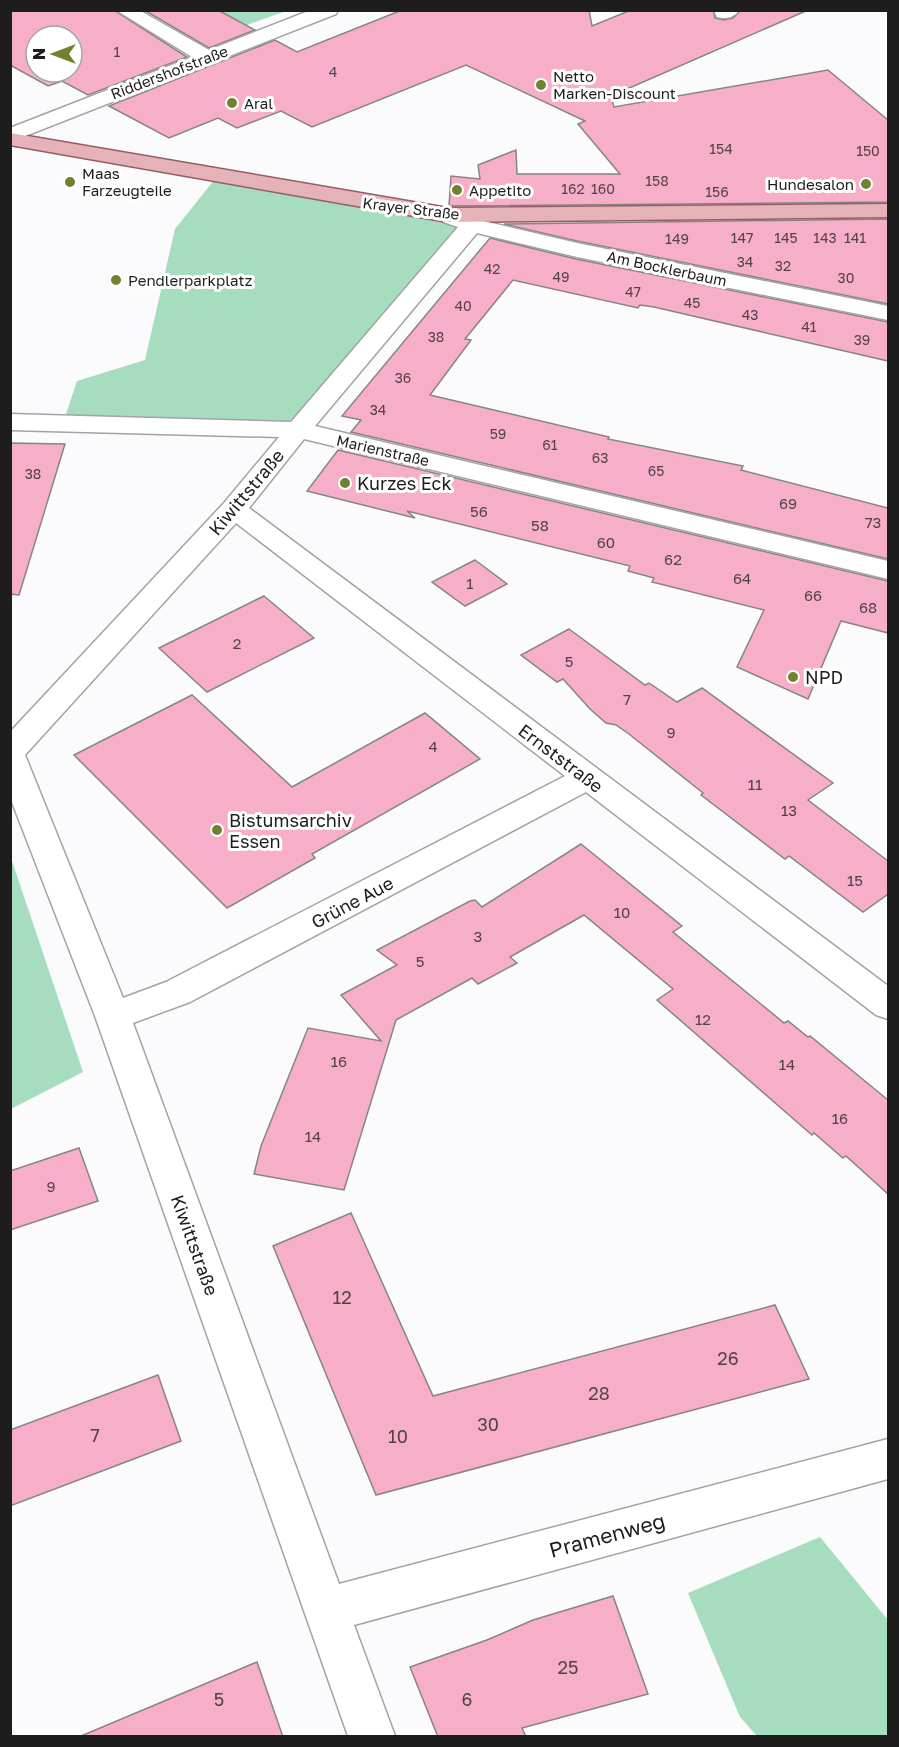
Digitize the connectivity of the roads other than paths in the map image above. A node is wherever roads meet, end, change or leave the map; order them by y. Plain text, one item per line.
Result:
1 (125, 10) edge
2 (329, 10) edge
3 (207, 57) junction
4 (10, 138) edge
5 (888, 211) edge
6 (448, 215) junction
7 (472, 225) junction
8 (888, 313) edge
9 (10, 422) edge
10 (298, 430) junction
11 (234, 509) junction
12 (888, 570) edge
13 (10, 754) edge
14 (587, 778) junction
15 (888, 1005) edge
16 (113, 1016) junction
17 (888, 1460) edge
18 (325, 1610) junction
19 (371, 1737) edge

1 - 3 street
2 - 3 street, Riddershofstraße
3 - 4 street, Riddershofstraße
4 - 6 main road, Krayer Straße
5 - 6 main road, Krayer Straße
6 - 7 street, Am Bocklerbaum
7 - 8 street, Am Bocklerbaum
7 - 10 street, Kiwittstraße
9 - 10 street, Marienstraße
10 - 11 street, Kiwittstraße
10 - 12 street, Marienstraße
11 - 13 street, Kiwittstraße
11 - 14 street, Ernststraße
13 - 16 street, Kiwittstraße
14 - 15 street, Ernststraße
14 - 16 street, Grüne Aue
16 - 18 street, Kiwittstraße
17 - 18 street, Pramenweg
18 - 19 street, Kiwittstraße

